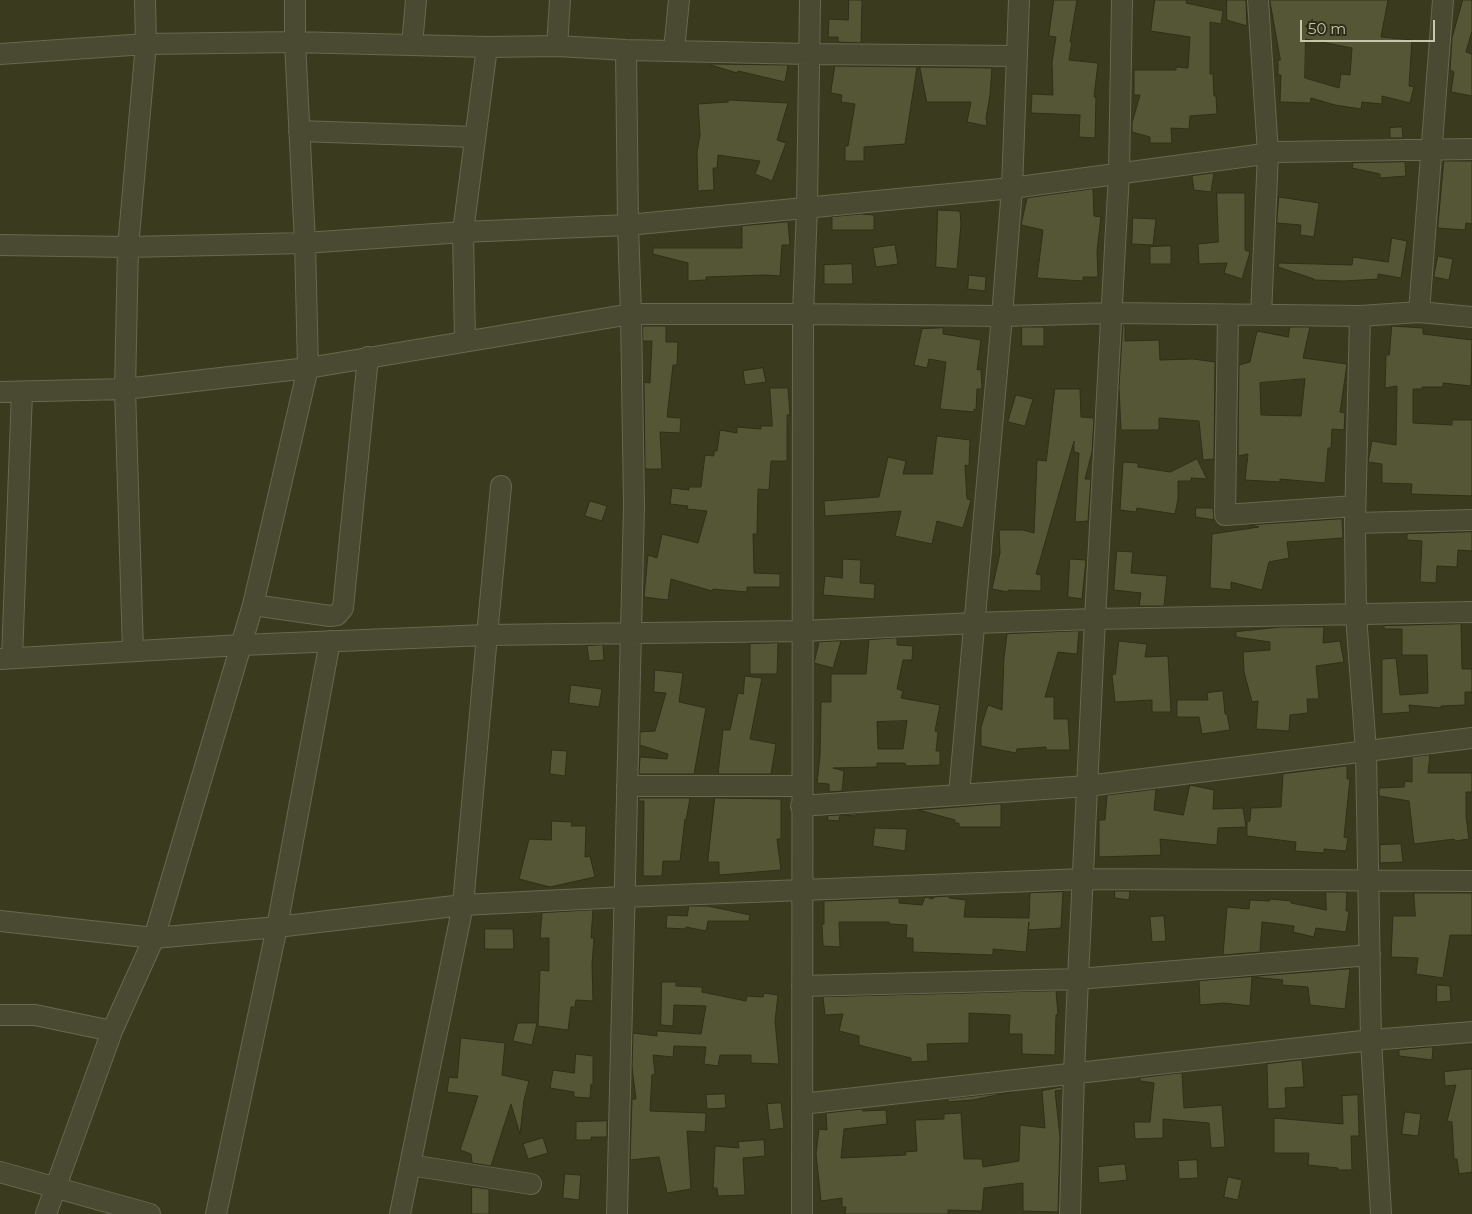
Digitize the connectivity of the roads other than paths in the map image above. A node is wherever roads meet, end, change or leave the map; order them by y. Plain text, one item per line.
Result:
1 (145, 0) edge
2 (295, 0) edge
3 (416, 0) edge
4 (560, 0) edge
5 (679, 0) edge
6 (810, 0) edge
7 (1019, 0) edge
8 (1122, 0) edge
9 (1258, 0) edge
10 (1443, 0) edge
11 (295, 42) junction
12 (146, 44) junction
13 (412, 45) junction
14 (557, 46) junction
15 (487, 47) junction
16 (626, 50) junction
17 (674, 50) junction
18 (0, 54) edge
19 (809, 54) junction
20 (1016, 56) junction
21 (299, 131) junction
22 (475, 137) junction
23 (1431, 149) junction
24 (1472, 149) edge
25 (1268, 153) junction
26 (1119, 173) junction
27 (1012, 188) junction
28 (807, 206) junction
29 (628, 225) junction
30 (462, 232) junction
31 (305, 243) junction
32 (0, 245) edge
33 (128, 246) junction
34 (1419, 312) junction
35 (1112, 313) junction
36 (631, 314) junction
37 (803, 314) junction
38 (1228, 315) junction
39 (1261, 315) junction
40 (1002, 316) junction
41 (1360, 316) junction
42 (1472, 318) edge
43 (465, 341) junction
44 (368, 357) junction
45 (308, 368) junction
46 (125, 389) junction
47 (0, 392) edge
48 (22, 392) junction
49 (501, 486) dead end
50 (1355, 515) junction
51 (1472, 520) edge
52 (253, 604) junction
53 (1472, 612) edge
54 (1356, 614) junction
55 (1095, 619) junction
56 (974, 623) junction
57 (802, 632) junction
58 (631, 633) junction
59 (487, 635) junction
60 (330, 641) junction
61 (241, 645) junction
62 (133, 651) junction
63 (6, 658) edge
64 (1472, 738) edge
65 (1366, 751) junction
66 (627, 786) junction
67 (1087, 786) junction
68 (959, 794) junction
69 (801, 796) junction
70 (1083, 880) junction
71 (1368, 880) junction
72 (1472, 881) edge
73 (802, 890) junction
74 (624, 897) junction
75 (463, 905) junction
76 (0, 922) edge
77 (277, 927) junction
78 (154, 938) junction
79 (1370, 955) junction
80 (1078, 979) junction
81 (802, 986) junction
82 (0, 1015) edge
83 (112, 1031) junction
84 (1472, 1032) edge
85 (1371, 1040) junction
86 (1074, 1073) junction
87 (802, 1104) junction
88 (410, 1165) junction
89 (0, 1172) edge
90 (532, 1184) dead end
91 (55, 1187) junction
92 (46, 1214) edge
93 (150, 1214) edge
94 (216, 1214) edge
95 (400, 1214) edge
96 (617, 1214) edge
97 (802, 1214) edge
98 (1070, 1214) edge
99 (1381, 1214) edge

1 - 12 street
2 - 11 street
3 - 13 street
4 - 14 street
5 - 17 street
6 - 19 street
7 - 20 street
8 - 26 street
9 - 25 street
10 - 23 street
11 - 12 street
11 - 13 street
11 - 21 street
12 - 18 street
12 - 33 street
13 - 15 street
14 - 15 street
14 - 16 street
15 - 22 street
16 - 17 street
16 - 29 street
17 - 19 street
19 - 20 street
19 - 28 street
20 - 27 street
21 - 22 street
21 - 31 street
22 - 30 street
23 - 24 street
23 - 25 street
23 - 34 street
25 - 26 street
25 - 39 street
26 - 27 street
26 - 35 street
27 - 28 street
27 - 40 street
28 - 29 street
28 - 37 street
29 - 30 street
29 - 36 street
30 - 31 street
30 - 43 street
31 - 33 street
31 - 45 street
32 - 33 street
33 - 46 street
34 - 41 street
34 - 42 street
35 - 38 street
35 - 40 street
35 - 55 street
36 - 37 street
36 - 43 street
36 - 58 street
37 - 40 street
37 - 57 street
38 - 39 street
38 - 50 street
39 - 41 street
40 - 56 street
41 - 50 street
43 - 44 street
44 - 45 street
44 - 52 street
45 - 46 street
45 - 52 street
46 - 48 street
46 - 62 street
47 - 48 street
48 - 63 street
49 - 59 street
50 - 51 street
50 - 54 street
52 - 61 street
53 - 54 street
54 - 55 street
54 - 65 street
55 - 56 street
55 - 67 street
56 - 57 street
56 - 68 street
57 - 58 street
57 - 69 street
58 - 59 street
58 - 66 street
59 - 60 street
59 - 75 street
60 - 61 street
60 - 77 street
61 - 62 street
61 - 78 street
62 - 63 street
64 - 65 street
65 - 67 street
65 - 71 street
66 - 69 street
66 - 74 street
67 - 68 street
67 - 70 street
68 - 69 street
69 - 73 street
70 - 71 street
70 - 73 street
70 - 80 street
71 - 72 street
71 - 79 street
73 - 74 street
73 - 81 street
74 - 75 street
74 - 96 street
75 - 77 street
75 - 88 street
76 - 78 street
77 - 78 street
77 - 94 street
78 - 83 street
79 - 80 street
79 - 85 street
80 - 81 street
80 - 86 street
81 - 87 street
82 - 83 street
83 - 91 street
84 - 85 street
85 - 86 street
85 - 99 street
86 - 87 street
86 - 98 street
87 - 97 street
88 - 90 street
88 - 95 street
89 - 91 street
91 - 92 street
91 - 93 street

